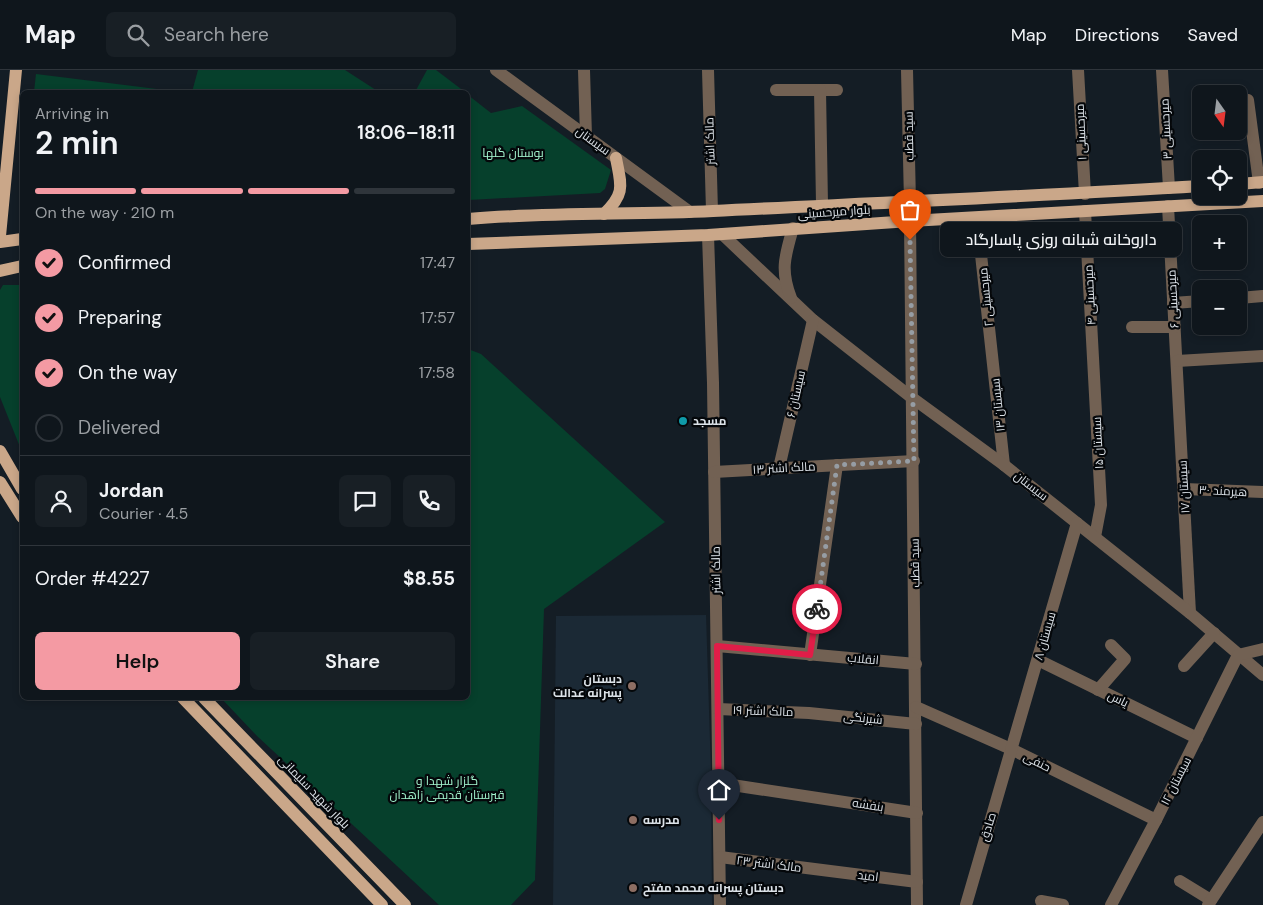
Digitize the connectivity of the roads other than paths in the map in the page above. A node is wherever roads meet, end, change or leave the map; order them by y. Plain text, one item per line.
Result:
1 (16, 70) edge
2 (498, 70) edge
3 (584, 70) edge
4 (708, 70) edge
5 (907, 70) edge
6 (1078, 70) edge
7 (1162, 70) edge
8 (776, 90) dead end
9 (820, 90) junction
10 (837, 90) dead end
11 (1248, 100) dead end
12 (586, 136) junction
13 (5, 137) edge
14 (616, 158) junction
15 (1261, 183) edge
16 (1247, 184) edge
17 (1192, 187) edge
18 (1169, 188) junction
19 (1084, 194) junction
20 (1031, 196) junction
21 (1263, 201) edge
22 (910, 202) junction
23 (2, 204) edge
24 (822, 204) junction
25 (1168, 206) junction
26 (712, 211) junction
27 (1085, 211) junction
28 (690, 212) junction
29 (604, 214) junction
30 (1031, 216) junction
31 (977, 218) junction
32 (470, 219) edge
33 (910, 221) junction
34 (793, 228) junction
35 (722, 234) junction
36 (708, 235) junction
37 (0, 236) edge
38 (20, 239) edge
39 (0, 242) edge
40 (470, 244) edge
41 (20, 266) edge
42 (0, 271) edge
43 (1263, 296) edge
44 (1247, 297) edge
45 (793, 302) junction
46 (1192, 302) edge
47 (1173, 303) junction
48 (813, 320) junction
49 (1132, 326) dead end
50 (1175, 327) junction
51 (991, 345) joint
52 (1093, 350) joint
53 (1263, 356) edge
54 (1177, 361) junction
55 (911, 397) junction
56 (0, 451) edge
57 (914, 461) junction
58 (837, 465) junction
59 (1004, 465) junction
60 (779, 468) junction
61 (714, 472) junction
62 (0, 482) edge
63 (20, 486) edge
64 (1184, 489) junction
65 (1263, 492) edge
66 (20, 513) edge
67 (1077, 523) junction
68 (1095, 536) junction
69 (1190, 613) junction
70 (1214, 634) junction
71 (1111, 645) dead end
72 (717, 646) junction
73 (1263, 649) edge
74 (810, 655) junction
75 (1238, 655) junction
76 (1038, 660) junction
77 (916, 664) junction
78 (1184, 666) dead end
79 (1263, 675) edge
80 (1098, 690) junction
81 (185, 700) edge
82 (206, 700) edge
83 (916, 707) junction
84 (718, 709) junction
85 (809, 713) joint
86 (916, 724) junction
87 (1198, 738) junction
88 (1011, 749) junction
89 (719, 783) junction
90 (917, 813) junction
91 (1156, 820) junction
92 (1263, 822) edge
93 (720, 857) junction
94 (818, 870) joint
95 (1180, 881) dead end
96 (917, 882) junction
97 (1041, 901) dead end
98 (1209, 903) edge
99 (382, 905) edge
100 (405, 905) edge
101 (720, 905) edge
102 (917, 905) edge
103 (966, 905) edge
104 (1063, 905) edge
105 (1111, 905) edge

1 - 13 main road
2 - 12 street, سیستان
3 - 12 street
4 - 26 street, مالک اشتر
5 - 22 street, سید قطب
6 - 19 street, میرحسینی ۱
7 - 18 street, میرحسینی ۳
8 - 9 street
9 - 10 street
9 - 24 street
11 - 15 street
12 - 14 street, سیستان
13 - 23 main road
14 - 28 street, سیستان
14 - 29 main road
15 - 16 main road
17 - 18 main road, بلوار میرحسینی
18 - 19 main road, بلوار میرحسینی
19 - 20 main road, بلوار میرحسینی
20 - 22 main road, بلوار میرحسینی
20 - 30 main road
21 - 25 main road, بلوار میرحسینی
22 - 24 main road, بلوار میرحسینی
23 - 37 main road
24 - 26 main road, بلوار میرحسینی
25 - 27 main road, بلوار میرحسینی
25 - 47 street, میرحسینی ۶
26 - 28 main road, بلوار میرحسینی
27 - 30 main road, بلوار میرحسینی
27 - 52 street, میرحسینی ۴
28 - 29 main road, بلوار میرحسینی
29 - 32 main road, بلوار میرحسینی
30 - 31 main road, بلوار میرحسینی
31 - 33 main road, بلوار میرحسینی
31 - 51 street, میرحسینی ۲
33 - 34 main road, بلوار میرحسینی
33 - 55 street, سید قطب
34 - 35 main road, بلوار میرحسینی
34 - 45 street, سیستان
35 - 36 main road, بلوار میرحسینی
35 - 45 street, سیستان
36 - 40 main road, بلوار میرحسینی
36 - 61 street, مالک اشتر
38 - 39 main road
41 - 42 main road
43 - 44 street
45 - 48 street, سیستان
46 - 47 street
47 - 50 street, میرحسینی ۶
48 - 55 street, سیستان
48 - 60 street, سیستان ۶
49 - 50 street
50 - 54 street, میرحسینی ۶
51 - 59 street, سیستان ۱۳
52 - 68 street, سیستان ۱۵
53 - 54 street
54 - 64 street, سیستان ۱۷
55 - 57 street, سید قطب
55 - 59 street, سیستان
56 - 63 main road
57 - 58 street, مالک اشتر ۱۳
57 - 77 street, سید قطب
58 - 60 street, مالک اشتر ۱۳
58 - 74 street
59 - 67 street, سیستان
60 - 61 street, مالک اشتر ۱۳
61 - 72 street, مالک اشتر
62 - 66 main road
64 - 65 street, هیرمند ۳۰
64 - 69 street, سیستان ۱۷
67 - 68 street, سیستان
67 - 76 street, سیستان ۸
68 - 69 street, سیستان
69 - 70 street, سیستان
70 - 75 street, سیستان
70 - 78 street
71 - 80 street
72 - 74 street, انقلاب
72 - 84 street, مالک اشتر
73 - 75 street
74 - 77 street, انقلاب
75 - 79 street, سیستان
75 - 87 street, سیستان ۱۲
76 - 80 street, یاس
76 - 88 street, سیستان ۸
77 - 83 street, سید قطب
80 - 87 street, یاس
81 - 99 main road
82 - 100 main road, بلوار شهید سلیمانی
83 - 86 street, سید قطب
83 - 88 street, حنفی
84 - 85 street, مالک اشتر ۱۹
84 - 89 street, مالک اشتر
85 - 86 street, شیرنگی
86 - 90 street, سید قطب
87 - 91 street, سیستان ۱۲
88 - 91 street, حنفی
88 - 103 street, صادق
89 - 90 street, بنفشه
89 - 93 street, مالک اشتر
90 - 96 street, سید قطب
91 - 105 street, سیستان ۱۲
92 - 98 street
93 - 94 street, مالک اشتر ۲۳
93 - 101 street, مالک اشتر
94 - 96 street, امید
95 - 98 street
96 - 102 street, سید قطب
97 - 104 street

